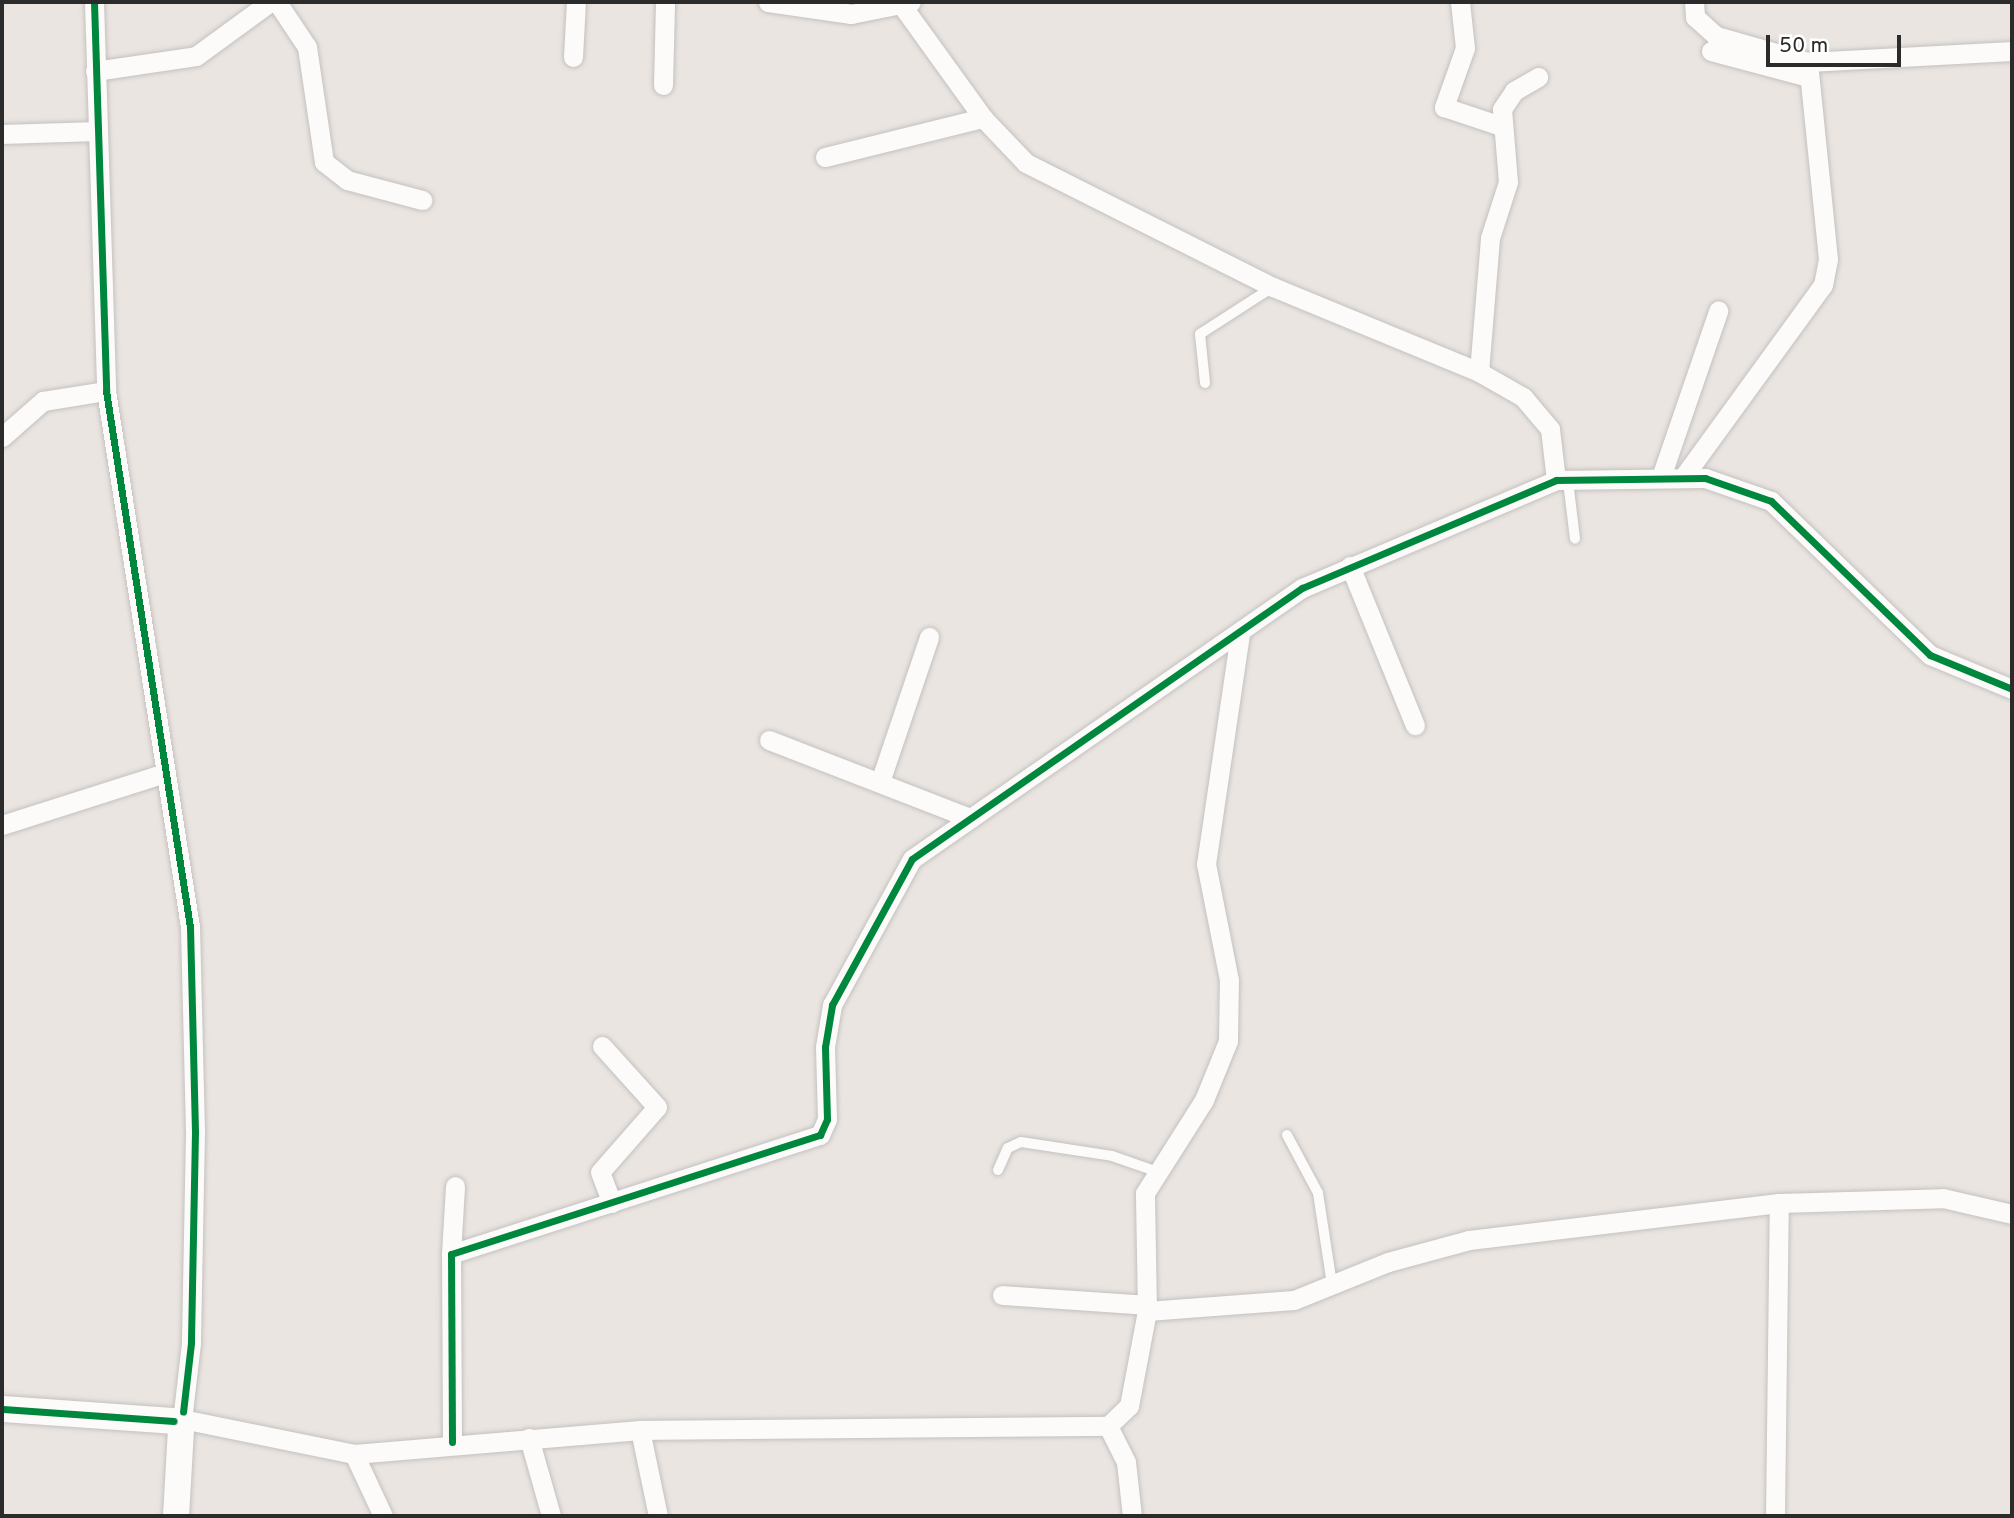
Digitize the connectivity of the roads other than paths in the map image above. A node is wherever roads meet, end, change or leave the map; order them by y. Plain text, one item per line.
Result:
1 (94, 2) edge
2 (247, 2) edge
3 (270, 2) edge
4 (277, 2) edge
5 (576, 2) edge
6 (665, 2) edge
7 (768, 2) edge
8 (1460, 2) edge
9 (1693, 2) edge
10 (907, 4) edge
11 (236, 32) junction
12 (1711, 51) dead end
13 (2012, 51) edge
14 (573, 57) dead end
15 (1808, 70) junction
16 (95, 71) junction
17 (1538, 77) dead end
18 (663, 85) dead end
19 (983, 118) junction
20 (1501, 126) junction
21 (97, 131) junction
22 (2, 134) edge
23 (825, 157) dead end
24 (422, 200) dead end
25 (1273, 287) junction
26 (1718, 311) dead end
27 (1479, 372) junction
28 (1205, 383) dead end
29 (106, 391) junction
30 (2, 437) edge
31 (1684, 476) junction
32 (1661, 477) junction
33 (1562, 481) junction
34 (1575, 539) dead end
35 (1350, 566) junction
36 (1240, 634) junction
37 (929, 637) dead end
38 (2012, 689) edge
39 (1415, 725) dead end
40 (769, 740) dead end
41 (162, 774) junction
42 (881, 779) junction
43 (970, 818) junction
44 (2, 825) edge
45 (602, 1045) dead end
46 (1287, 1135) dead end
47 (998, 1170) dead end
48 (1155, 1171) junction
49 (455, 1186) dead end
50 (612, 1203) junction
51 (1779, 1203) junction
52 (2012, 1214) edge
53 (451, 1254) junction
54 (1332, 1284) junction
55 (1002, 1295) dead end
56 (1147, 1308) junction
57 (2, 1409) edge
58 (182, 1421) junction
59 (1108, 1426) junction
60 (640, 1430) junction
61 (529, 1438) junction
62 (452, 1442) junction
63 (354, 1454) junction
64 (176, 1516) edge
65 (383, 1516) edge
66 (551, 1516) edge
67 (658, 1516) edge
68 (1132, 1516) edge
69 (1775, 1516) edge

1 - 16 street
2 - 11 street
3 - 11 street
4 - 24 street
5 - 14 street
6 - 18 street
7 - 10 street
8 - 20 street
9 - 15 street
10 - 19 street
11 - 16 street
12 - 15 street
13 - 15 street
15 - 31 street
16 - 21 street
17 - 20 street
19 - 23 street
19 - 25 street
20 - 27 street
21 - 22 street
21 - 29 street
25 - 27 street
25 - 28 lane
26 - 32 street
27 - 33 street
29 - 30 street
29 - 41 street
31 - 32 street
31 - 38 street
32 - 33 street
33 - 34 lane
33 - 35 street
35 - 36 street
35 - 39 street
36 - 43 street
36 - 48 street
37 - 42 street
40 - 42 street
41 - 44 street
41 - 58 street
42 - 43 street
43 - 50 street
45 - 50 street
46 - 54 lane
47 - 48 lane
48 - 56 street
49 - 53 street
50 - 53 street
51 - 52 street
51 - 54 street
51 - 69 street
53 - 62 street
54 - 56 street
55 - 56 street
56 - 59 street
57 - 58 street
58 - 63 street
58 - 64 street
59 - 60 street
59 - 68 street
60 - 61 street
60 - 67 street
61 - 62 street
61 - 66 street
62 - 63 street
63 - 65 street

